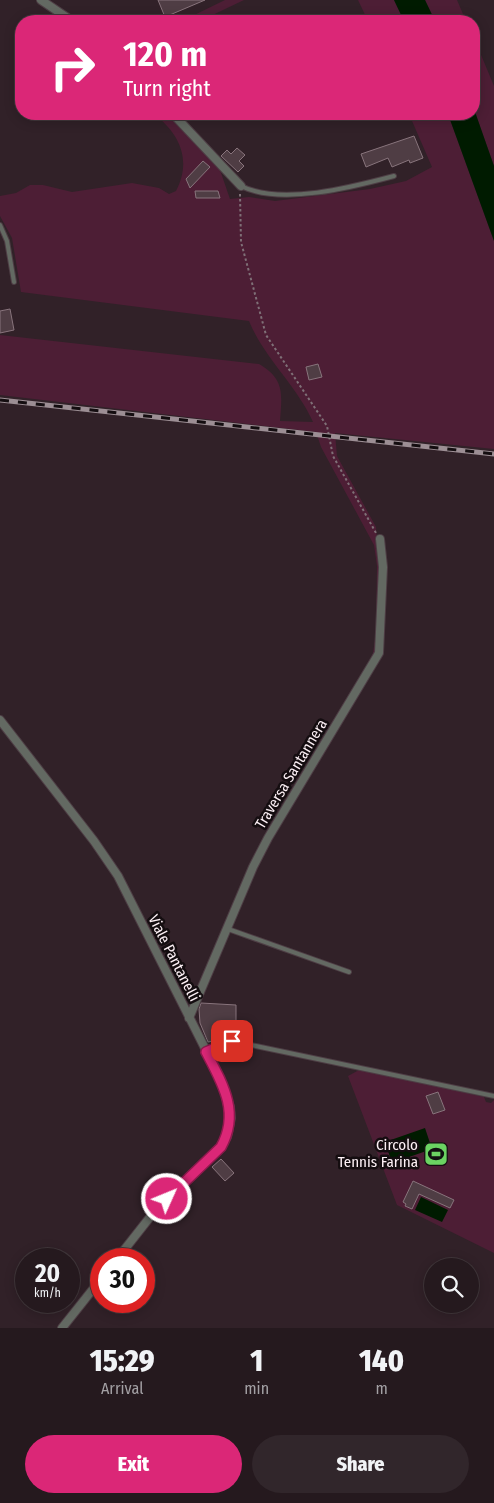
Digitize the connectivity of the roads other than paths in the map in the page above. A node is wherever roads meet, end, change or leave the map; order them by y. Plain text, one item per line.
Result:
1 (41, 0) edge
2 (63, 15) edge
3 (179, 120) edge
4 (394, 176) dead end
5 (241, 186) joint
6 (0, 225) edge
7 (14, 282) dead end
8 (380, 539) road end
9 (0, 720) edge
10 (228, 929) junction
11 (349, 972) dead end
12 (189, 1018) junction
13 (206, 1052) junction
14 (494, 1096) edge
15 (126, 1248) edge
16 (90, 1293) edge
17 (62, 1328) edge

1 - 2 street
3 - 5 street
4 - 5 lane
6 - 7 lane
8 - 10 street, Traversa Santannera
9 - 12 street, Viale Pantanelli
10 - 11 lane
10 - 12 street, Traversa Santannera
12 - 13 street, Viale Pantanelli
13 - 14 lane
13 - 15 street, Viale Pantanelli
16 - 17 street

